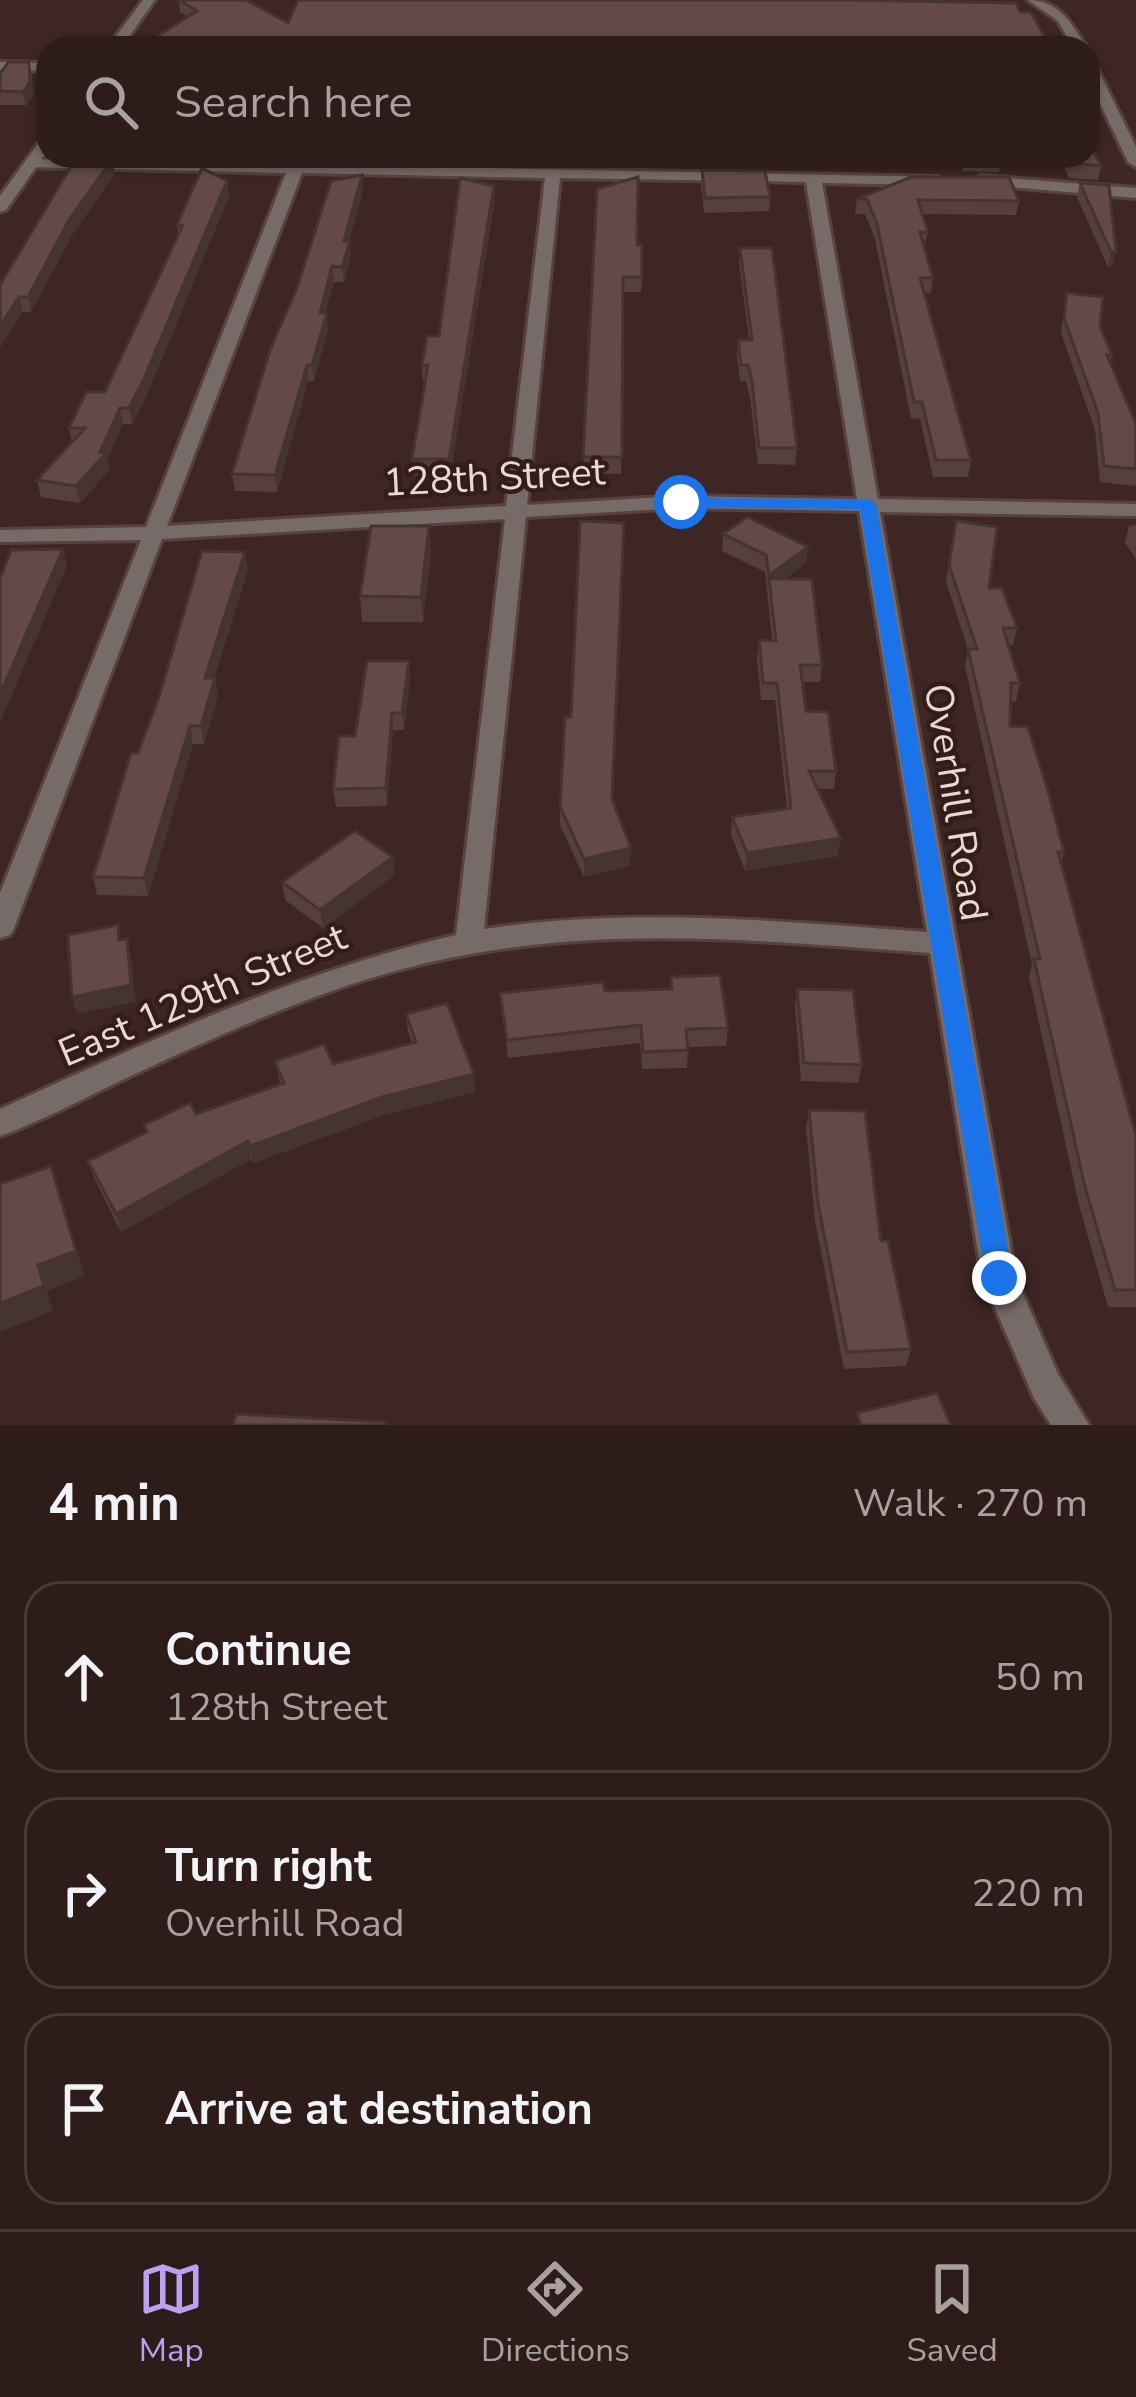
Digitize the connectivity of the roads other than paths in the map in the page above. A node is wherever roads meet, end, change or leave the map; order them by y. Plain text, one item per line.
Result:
1 (149, 0) edge
2 (1034, 0) edge
3 (123, 36) edge
4 (1073, 36) edge
5 (0, 65) edge
6 (36, 66) edge
7 (1100, 97) edge
8 (36, 157) edge
9 (1136, 162) edge
10 (31, 164) junction
11 (36, 164) edge
12 (296, 168) joint
13 (553, 172) junction
14 (813, 177) junction
15 (950, 180) edge
16 (974, 181) edge
17 (1136, 193) edge
18 (0, 207) edge
19 (868, 504) junction
20 (516, 509) junction
21 (1136, 510) edge
22 (154, 533) junction
23 (0, 536) edge
24 (0, 928) edge
25 (469, 942) junction
26 (940, 943) junction
27 (0, 1123) edge
28 (1071, 1425) edge

1 - 3 street
2 - 4 street
5 - 6 street
7 - 9 street
8 - 10 street
10 - 11 street
10 - 18 street
12 - 13 street
12 - 22 street
13 - 14 street
13 - 20 street
14 - 15 street
14 - 19 street, Overhill Road
16 - 17 street
19 - 20 street, 128th Street
19 - 21 street, 128th Street
19 - 26 street, Overhill Road
20 - 22 street, 128th Street
20 - 25 street
22 - 23 street, 128th Street
22 - 24 street
25 - 26 street, East 129th Street
25 - 27 street, East 129th Street
26 - 28 street, Overhill Road

